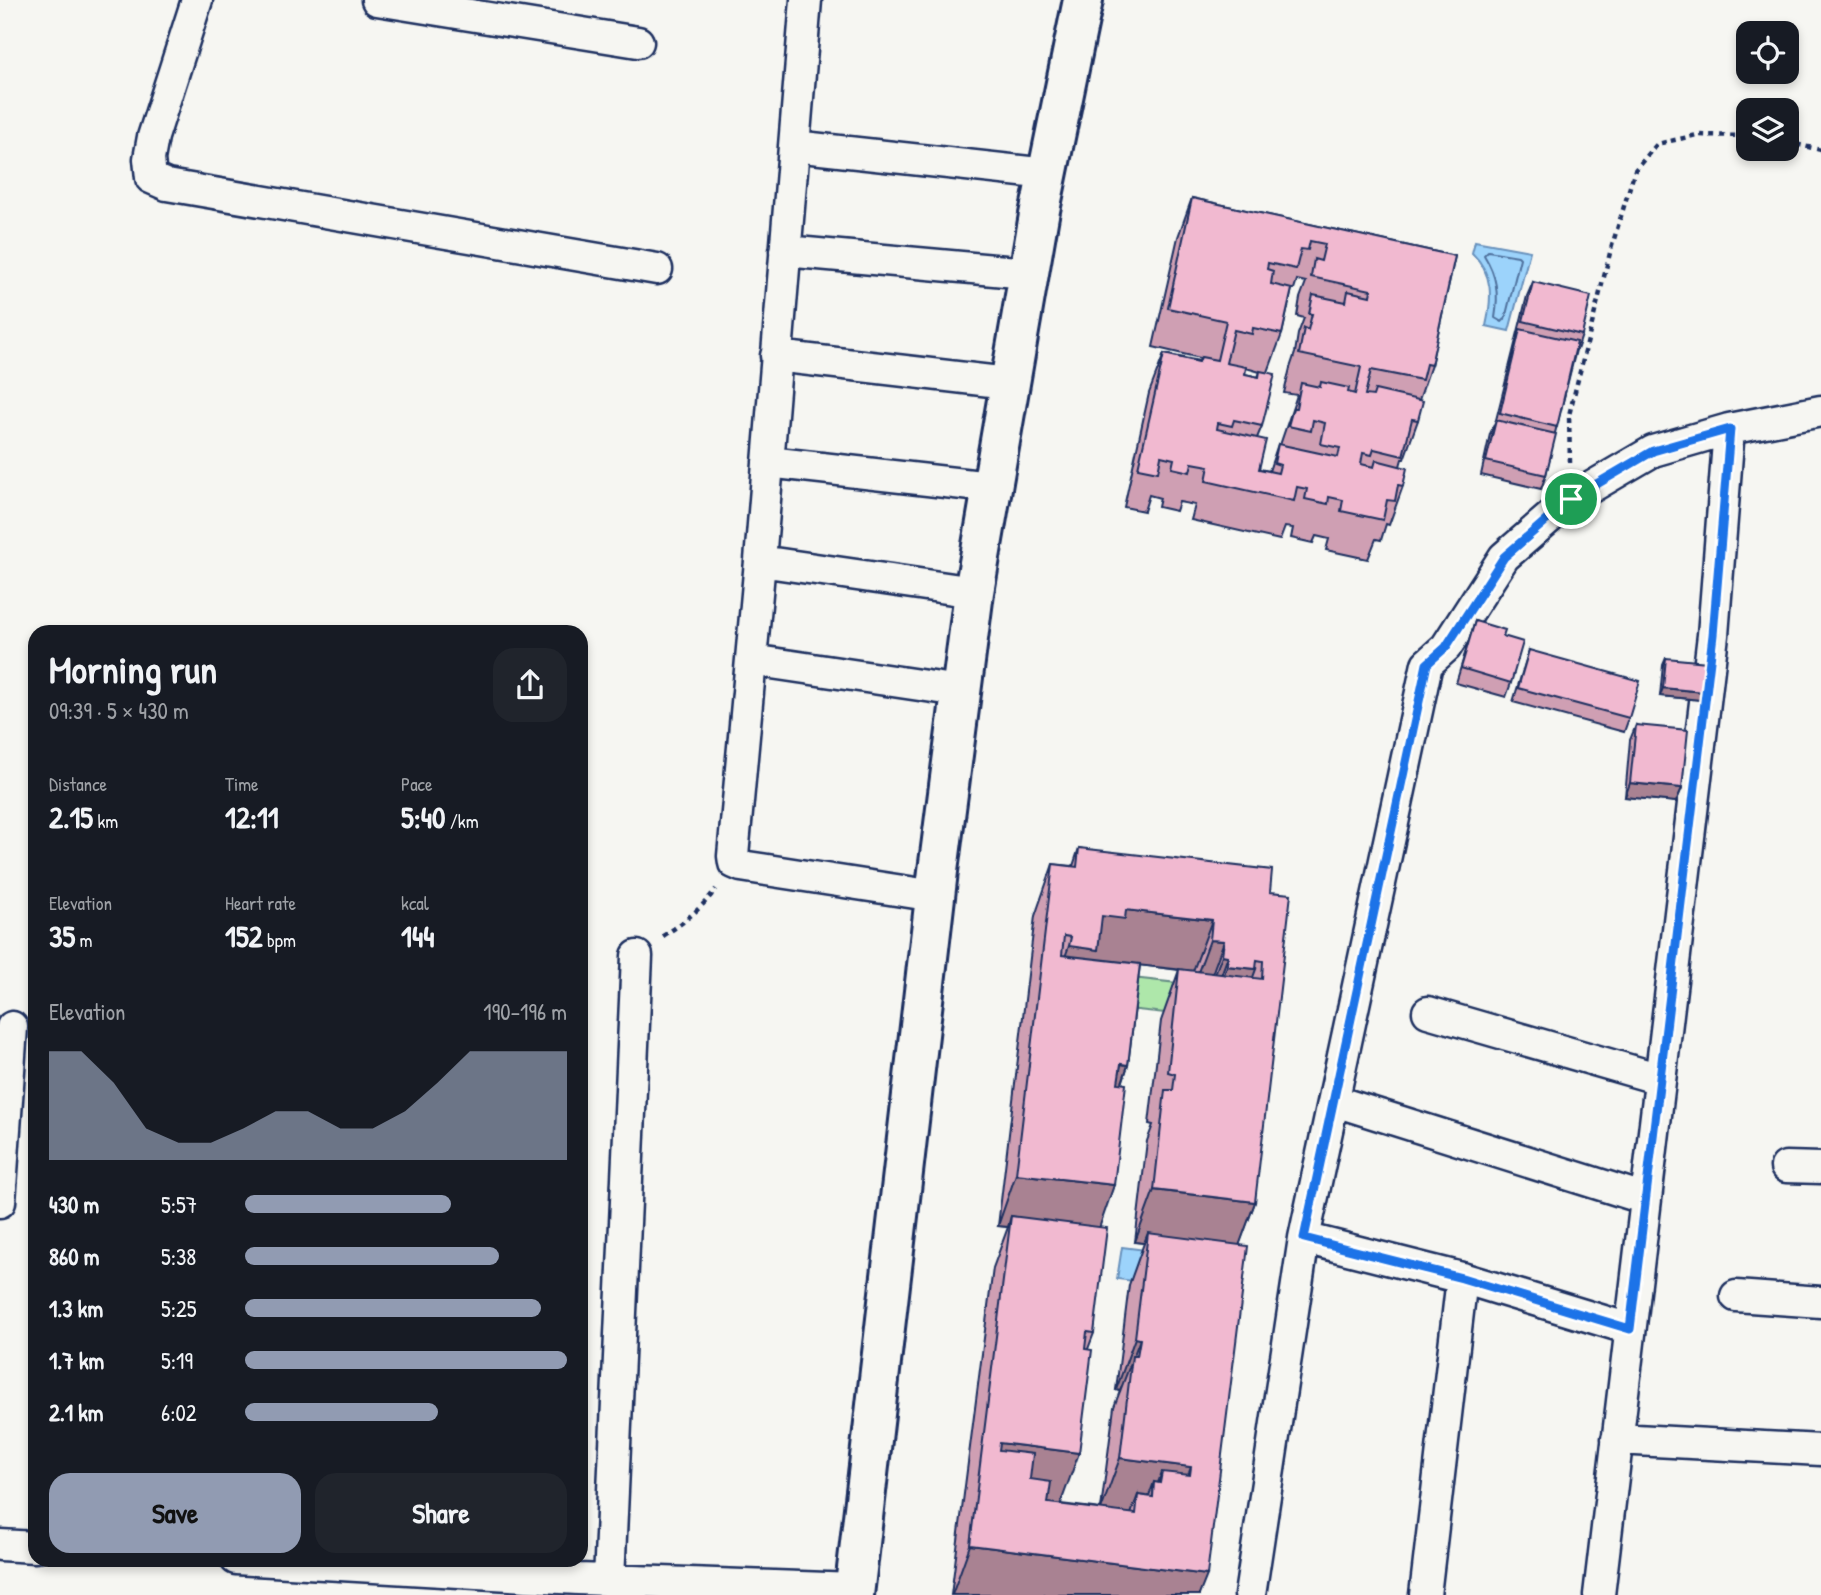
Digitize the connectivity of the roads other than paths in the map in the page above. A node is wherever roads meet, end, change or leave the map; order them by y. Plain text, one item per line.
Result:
1 (197, 0) edge
2 (377, 0) edge
3 (806, 0) edge
4 (1083, 0) edge
5 (638, 42) dead end
6 (794, 145) junction
7 (1048, 174) junction
8 (785, 251) junction
9 (657, 269) dead end
10 (1028, 273) junction
11 (776, 356) junction
12 (1008, 383) junction
13 (1821, 411) edge
14 (1730, 429) junction
15 (768, 462) junction
16 (990, 487) junction
17 (760, 561) junction
18 (974, 592) junction
19 (752, 660) junction
20 (960, 691) junction
21 (936, 896) junction
22 (637, 956) road end
23 (1428, 1012) dead end
24 (12, 1027) dead end
25 (1660, 1079) junction
26 (1335, 1101) junction
27 (1786, 1167) dead end
28 (1821, 1168) edge
29 (1646, 1199) junction
30 (0, 1202) edge
31 (1304, 1238) junction
32 (1462, 1278) junction
33 (1736, 1296) dead end
34 (1821, 1302) edge
35 (1630, 1329) junction
36 (1618, 1439) junction
37 (1821, 1451) edge
38 (0, 1545) edge
39 (28, 1547) edge
40 (445, 1567) edge
41 (609, 1580) junction
42 (854, 1592) edge
43 (1250, 1595) edge
44 (1425, 1595) edge
45 (1599, 1595) edge

1 - 9 street
2 - 5 street
3 - 6 street
4 - 7 street
6 - 7 street
6 - 8 street
7 - 10 street
8 - 10 street
8 - 11 street
10 - 12 street
11 - 12 street
11 - 15 street
12 - 16 street
13 - 14 street
14 - 25 street
14 - 26 street
15 - 16 street
15 - 17 street
16 - 18 street
17 - 18 street
17 - 19 street
18 - 20 street
19 - 20 street
19 - 21 street
20 - 21 street
21 - 42 street
22 - 41 street
23 - 25 street
24 - 30 street
25 - 29 street
26 - 29 street
26 - 31 street
27 - 28 street
29 - 35 street
31 - 32 street
31 - 43 street
32 - 35 street
32 - 44 street
33 - 34 street
35 - 36 street
36 - 37 street
36 - 45 street
38 - 39 street
40 - 41 street
41 - 42 street

